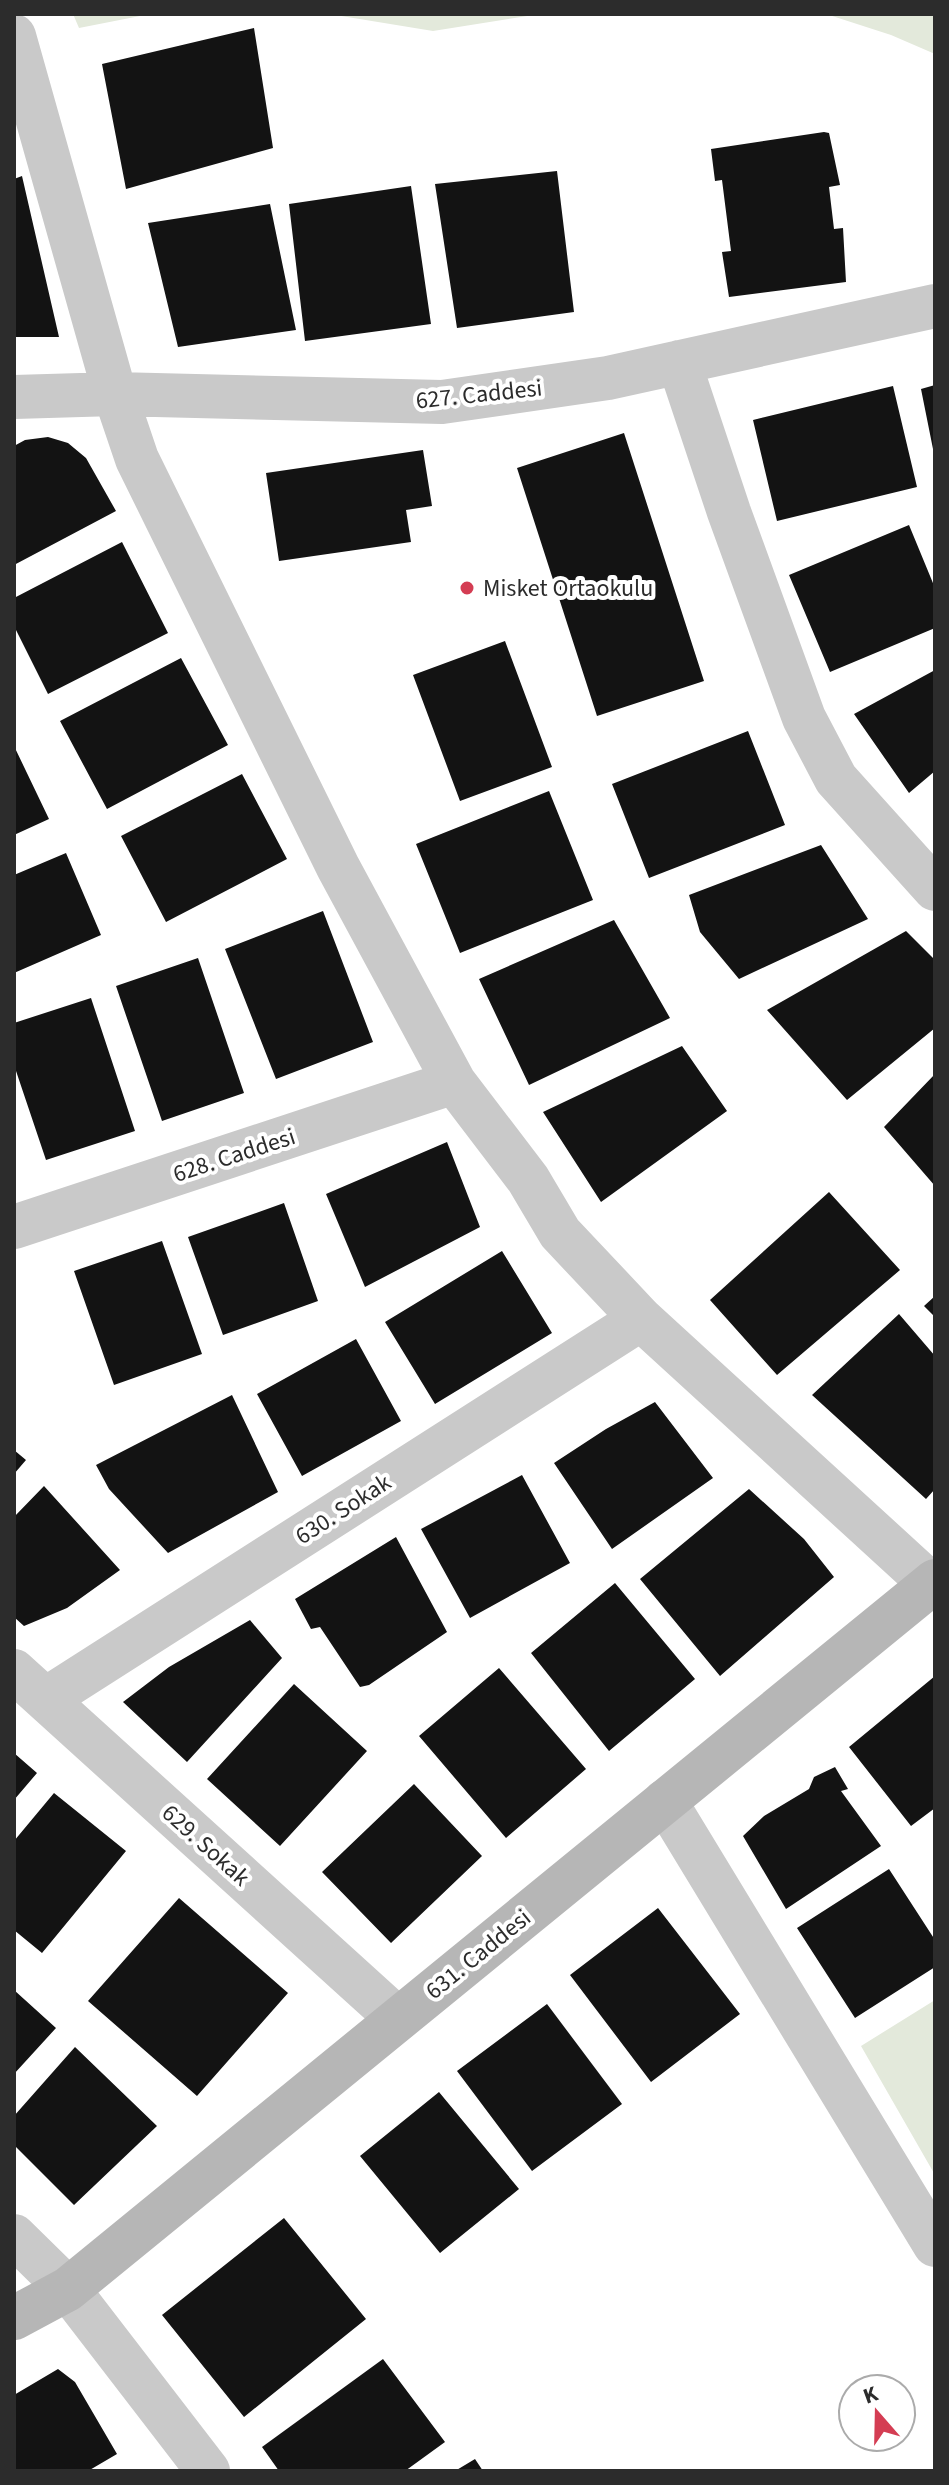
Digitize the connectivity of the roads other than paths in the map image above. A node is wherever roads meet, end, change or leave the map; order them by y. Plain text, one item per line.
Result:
1 (14, 36) edge
2 (935, 306) edge
3 (679, 362) junction
4 (115, 394) junction
5 (14, 397) edge
6 (935, 889) edge
7 (454, 1082) junction
8 (14, 1227) edge
9 (641, 1319) junction
10 (934, 1584) edge
11 (14, 1671) edge
12 (46, 1699) junction
13 (665, 1801) junction
14 (398, 2019) junction
15 (14, 2236) edge
16 (935, 2245) edge
17 (68, 2289) junction
18 (14, 2318) edge
19 (208, 2471) edge

1 - 4 street
2 - 3 street, 627. Caddesi
3 - 4 street, 627. Caddesi
3 - 6 street
4 - 5 street, 627. Caddesi
4 - 7 street
7 - 8 street, 628. Caddesi
7 - 9 street
9 - 10 street
9 - 12 street, 630. Sokak
10 - 13 street, 631. Caddesi
11 - 12 street, 629. Sokak
12 - 14 street, 629. Sokak
13 - 14 street, 631. Caddesi
13 - 16 street
14 - 17 street, 631. Caddesi
15 - 17 street
17 - 18 street, 631. Caddesi
17 - 19 street

